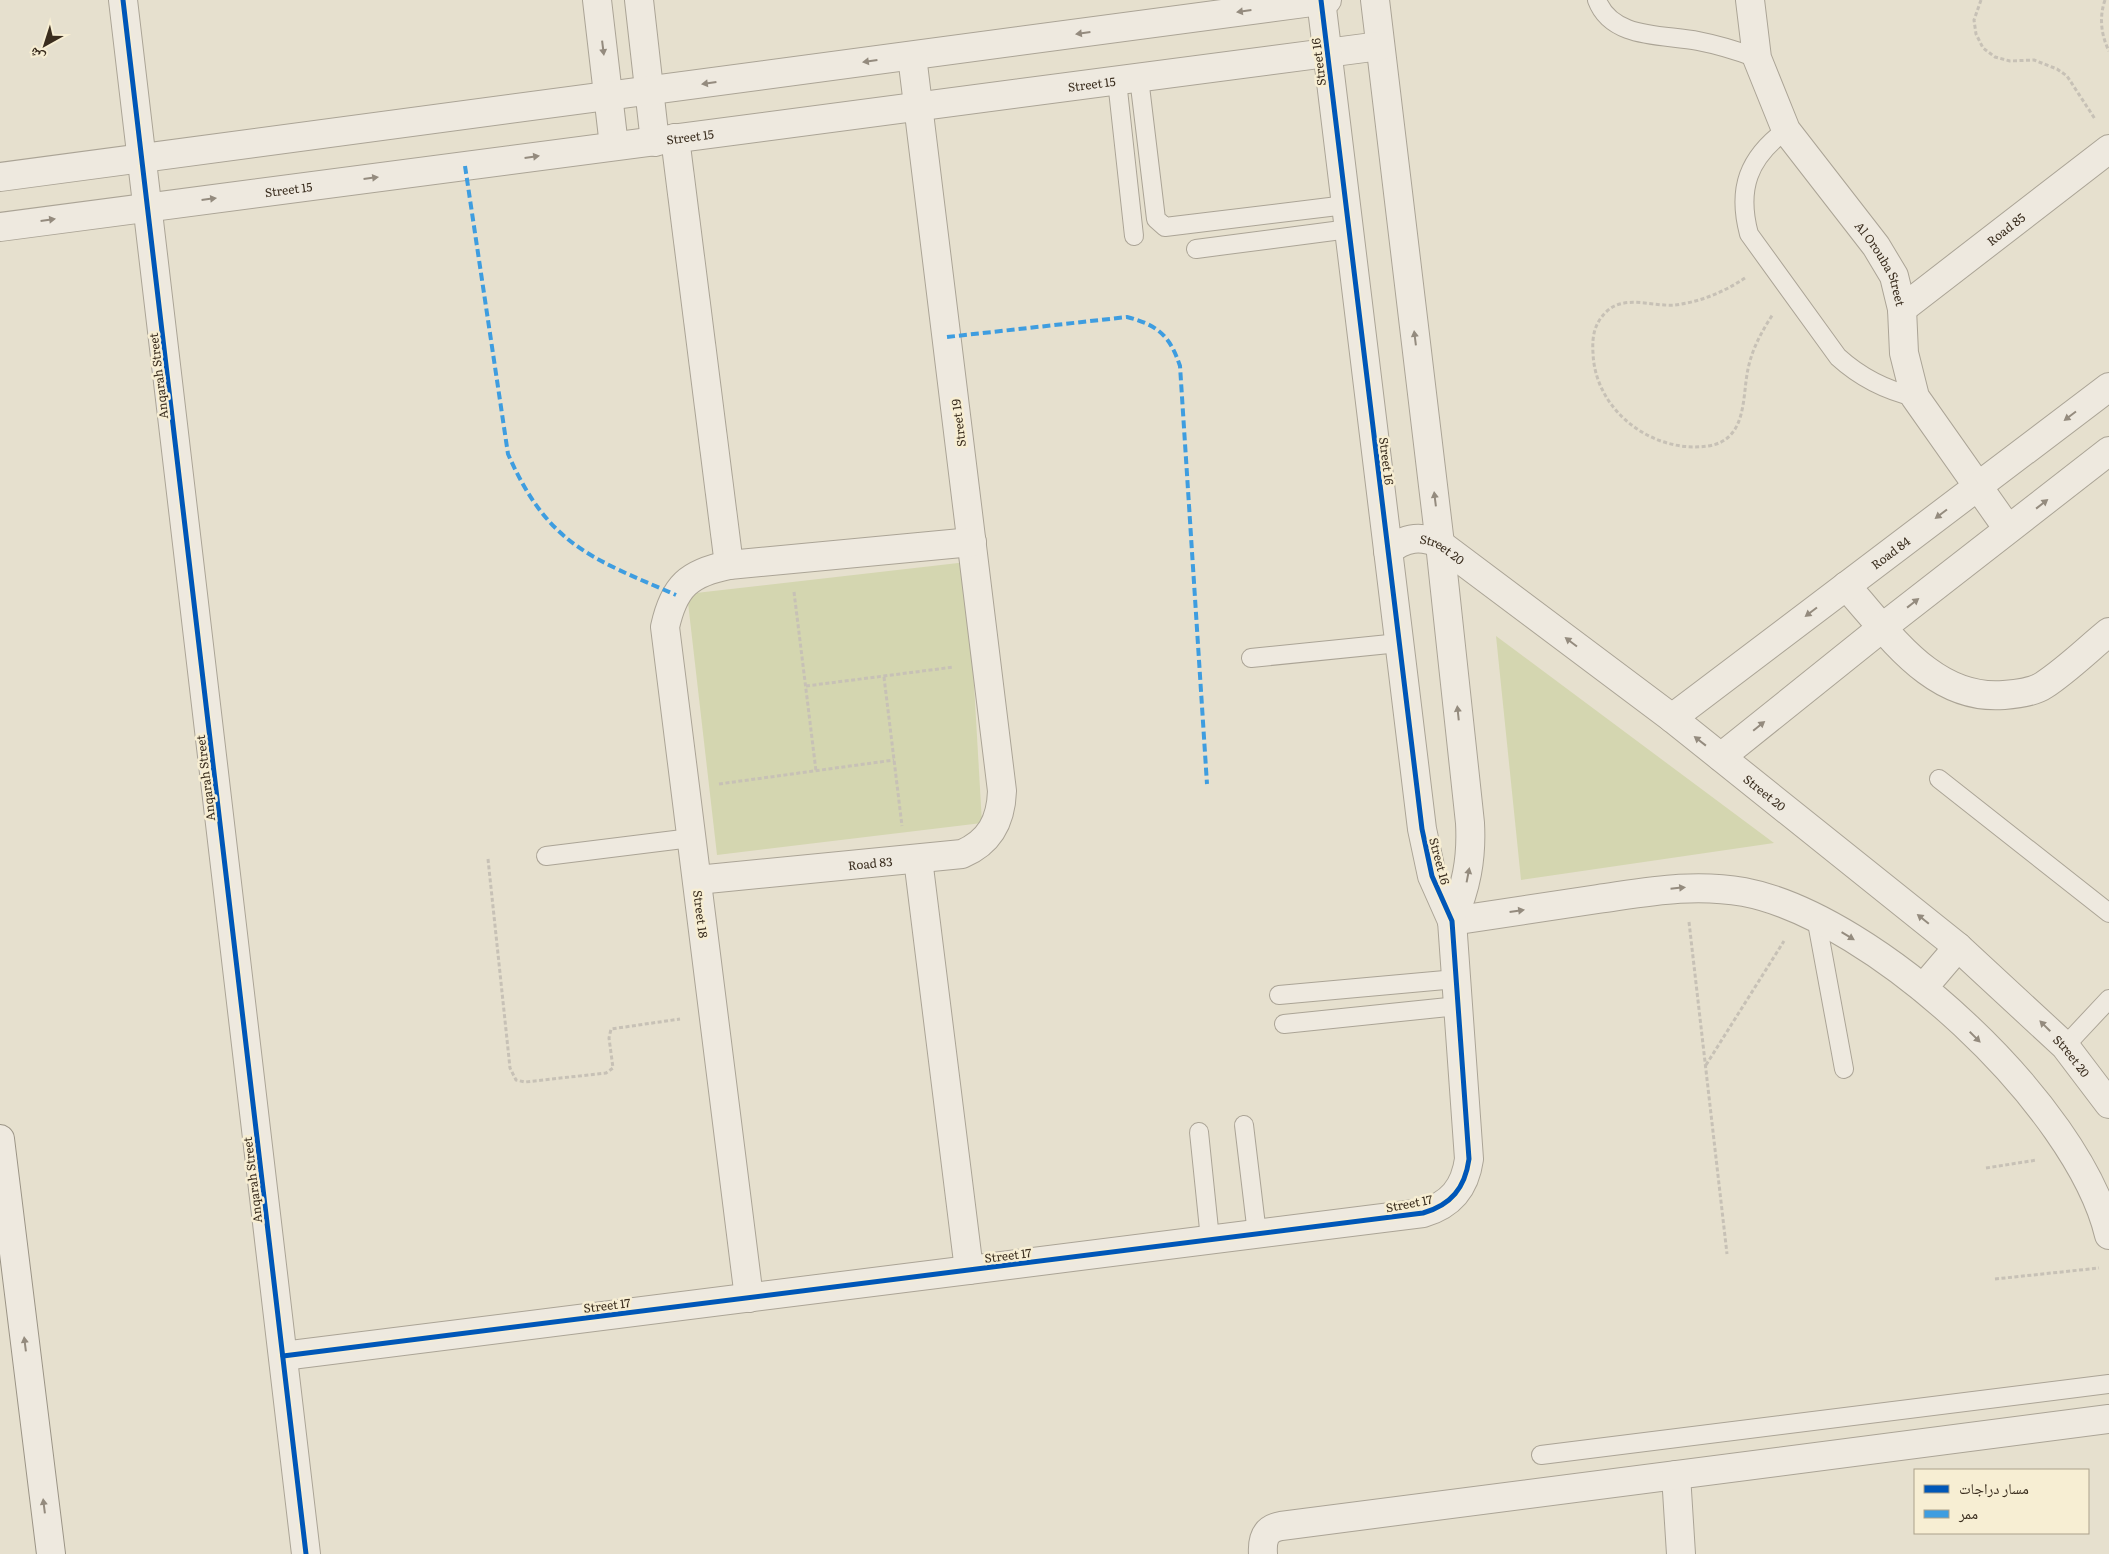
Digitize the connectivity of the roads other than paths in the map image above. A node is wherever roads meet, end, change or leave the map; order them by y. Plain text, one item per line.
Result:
1 (123, 0) edge
2 (597, 0) edge
3 (639, 0) edge
4 (1323, 0) edge
5 (1375, 0) edge
6 (1597, 0) edge
7 (1750, 0) edge
8 (1380, 46) junction
9 (1327, 54) junction
10 (912, 56) junction
11 (1757, 58) junction
12 (1128, 80) junction
13 (650, 91) junction
14 (608, 96) junction
15 (918, 107) junction
16 (1786, 130) junction
17 (2104, 137) edge
18 (665, 140) junction
19 (614, 146) junction
20 (142, 158) junction
21 (0, 177) edge
22 (148, 207) junction
23 (1347, 217) junction
24 (0, 227) edge
25 (1134, 236) dead end
26 (1196, 249) dead end
27 (1902, 309) junction
28 (2109, 387) edge
29 (1916, 397) junction
30 (2109, 451) edge
31 (1978, 486) junction
32 (2008, 529) junction
33 (972, 542) junction
34 (1440, 544) junction
35 (1388, 551) junction
36 (729, 565) junction
37 (1846, 586) junction
38 (1883, 627) junction
39 (2109, 632) edge
40 (1399, 643) junction
41 (1251, 658) dead end
42 (1672, 718) junction
43 (1721, 757) junction
44 (1939, 779) dead end
45 (1002, 791) joint
46 (691, 838) junction
47 (546, 856) dead end
48 (912, 859) junction
49 (696, 880) junction
50 (2109, 913) edge
51 (1810, 914) junction
52 (1452, 921) junction
53 (1958, 947) junction
54 (1923, 988) junction
55 (1457, 992) junction
56 (1279, 996) dead end
57 (2109, 999) edge
58 (1284, 1024) dead end
59 (2065, 1046) junction
60 (1844, 1070) dead end
61 (2109, 1104) edge
62 (1244, 1125) dead end
63 (1199, 1132) dead end
64 (0, 1139) edge
65 (1257, 1234) junction
66 (2109, 1236) edge
67 (1210, 1239) junction
68 (970, 1270) junction
69 (749, 1298) junction
70 (283, 1356) junction
71 (2109, 1384) edge
72 (2109, 1419) edge
73 (1541, 1455) dead end
74 (1676, 1475) junction
75 (51, 1554) edge
76 (306, 1554) edge
77 (1263, 1554) edge
78 (1681, 1554) edge

1 - 20 street, Anqarah Street
2 -> 14 street
3 - 13 street
4 - 9 street, Street 16
4 -> 10 street
5 - 8 street, Street 16
6 - 11 lane
7 - 11 street, Al Orouba Street
8 - 9 street, Street 15
34 -> 8 street, Street 16
9 - 12 street, Street 15
9 - 23 street, Street 16
10 -> 13 street
10 - 15 street, Street 19
11 - 16 street, Al Orouba Street
12 - 15 street, Street 15
12 - 23 lane
12 - 25 lane
13 - 14 street
13 - 18 street
14 - 19 street
14 - 20 street
15 - 18 street, Street 15
15 - 33 street, Street 19
16 - 27 street, Al Orouba Street
16 - 29 lane
17 - 27 street, Road 85
18 - 19 street, Street 15
18 - 36 street
22 -> 19 street, Street 15
20 - 21 street
20 - 22 street, Anqarah Street
24 -> 22 street, Street 15
22 - 70 street, Anqarah Street
23 - 26 lane
23 - 35 street, Street 16
27 - 29 street, Al Orouba Street
28 -> 31 street, Road 84
29 - 31 street, Al Orouba Street
32 -> 30 street
31 - 32 street, Al Orouba Street
31 -> 37 street, Road 84
38 -> 32 street
33 - 36 street, Street 18
33 - 45 street, Street 19
34 - 35 street, Street 20
42 -> 34 street, Street 20
52 -> 34 street, Street 16
35 - 40 street, Street 16
36 - 46 street, Street 18
37 - 38 street
37 -> 42 street, Road 84
38 - 39 street
43 -> 38 street
40 - 41 lane
40 - 52 street, Street 16
43 -> 42 street, Street 20
53 -> 43 street, Street 20
44 - 50 lane
45 - 48 street, Road 83
46 - 47 lane
46 - 49 street, Street 18
48 - 49 street, Road 83
48 - 68 street
49 - 69 street, Street 18
52 -> 51 street
51 -> 54 street
51 - 60 lane
52 - 55 street, Street 17
53 - 54 street
59 -> 53 street, Street 20
54 -> 66 street
55 - 56 lane
55 - 58 lane
55 - 65 street, Street 17
57 - 59 lane
59 - 61 street, Street 20
62 - 65 lane
63 - 67 lane
75 -> 64 street
65 - 67 street, Street 17
67 - 68 street, Street 17
68 - 69 street, Street 17
69 - 70 street, Street 17
70 - 76 street, Anqarah Street
71 - 73 lane
72 - 74 street
74 - 77 street
74 - 78 street

